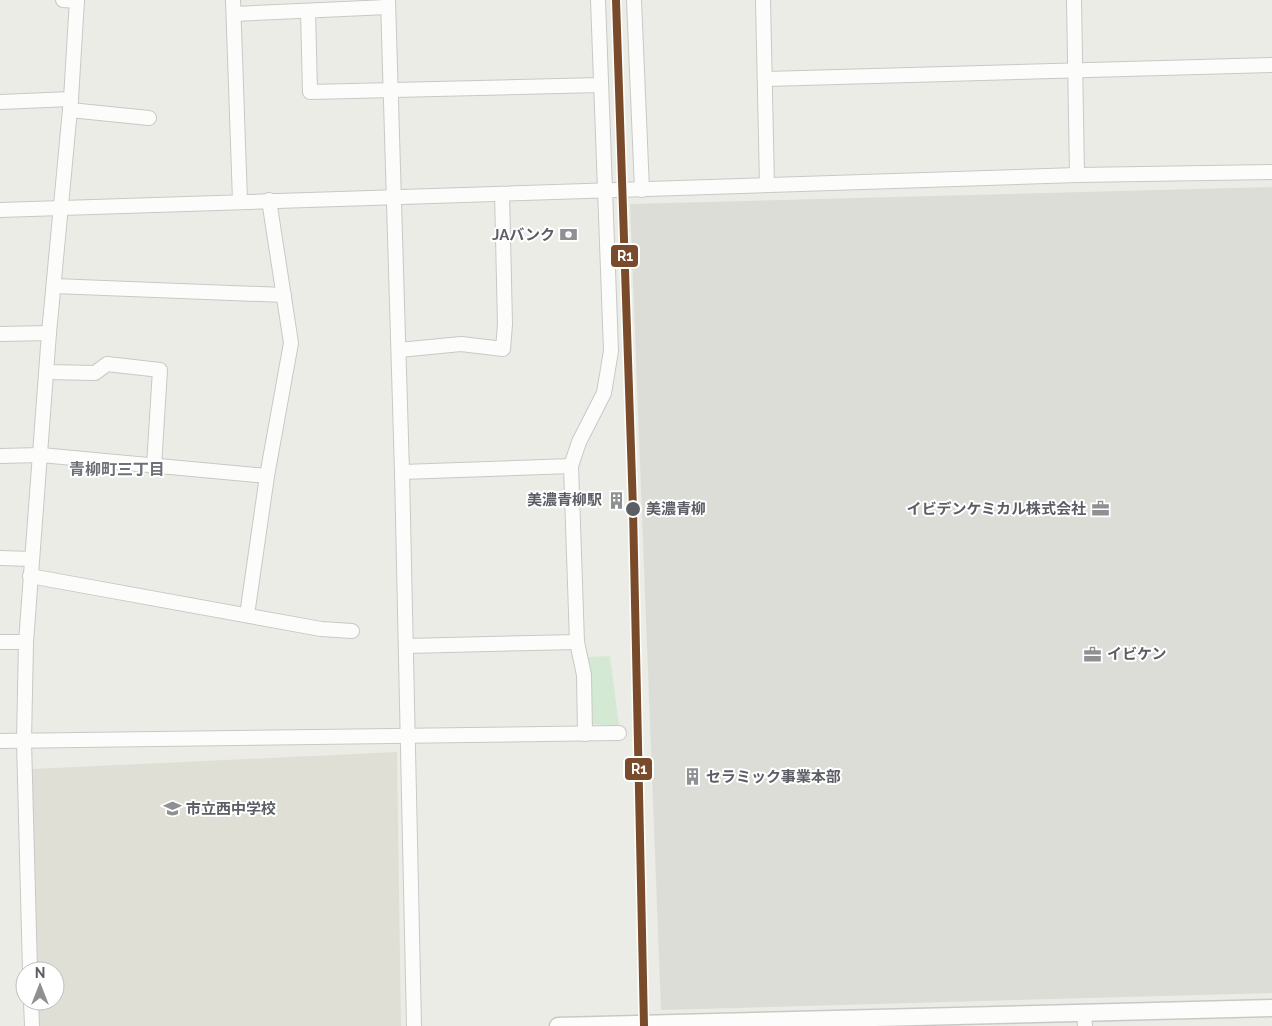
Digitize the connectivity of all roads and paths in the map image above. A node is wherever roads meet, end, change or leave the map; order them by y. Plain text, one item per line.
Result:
1 (72, 0) edge
2 (598, 0) edge
3 (634, 0) edge
4 (763, 0) edge
5 (1074, 0) edge
6 (388, 4) edge
7 (234, 7) edge
8 (308, 11) junction
9 (1272, 65) edge
10 (1076, 71) junction
11 (766, 78) junction
12 (600, 85) junction
13 (391, 91) junction
14 (0, 102) edge
15 (70, 104) junction
16 (149, 118) dead end
17 (1272, 172) edge
18 (1078, 175) junction
19 (766, 185) junction
20 (642, 190) junction
21 (604, 191) junction
22 (502, 194) junction
23 (394, 196) junction
24 (269, 200) junction
25 (240, 201) junction
26 (61, 208) junction
27 (0, 210) edge
28 (54, 286) junction
29 (284, 296) junction
30 (50, 333) junction
31 (0, 334) edge
32 (399, 350) junction
33 (46, 372) junction
34 (40, 455) junction
35 (0, 456) edge
36 (154, 466) junction
37 (571, 466) junction
38 (402, 472) junction
39 (268, 476) junction
40 (0, 558) edge
41 (32, 559) junction
42 (30, 576) junction
43 (247, 616) junction
44 (352, 631) dead end
45 (0, 642) edge
46 (26, 642) junction
47 (577, 642) junction
48 (406, 646) junction
49 (619, 733) dead end
50 (585, 734) junction
51 (408, 737) junction
52 (0, 741) edge
53 (24, 741) junction
54 (30, 961) edge
55 (1272, 1008) edge
56 (31, 1011) edge
57 (1084, 1019) edge
58 (873, 1022) edge
59 (791, 1023) edge
60 (32, 1026) edge
61 (414, 1026) edge
62 (558, 1026) edge

1 - 15 street
2 - 12 street
3 - 20 street
4 - 11 street
5 - 10 street
6 - 8 street
6 - 13 street
7 - 8 street
7 - 25 street
8 - 13 street
9 - 10 street
10 - 11 street
10 - 18 street
11 - 19 street
12 - 13 street
12 - 21 street
13 - 23 street
14 - 15 street
15 - 16 street
15 - 26 street
17 - 18 street
18 - 19 street
19 - 20 street
20 - 21 street
21 - 22 street
21 - 37 street
22 - 23 street
22 - 32 street
23 - 24 street
23 - 32 street
24 - 25 street
24 - 29 street
25 - 26 street
26 - 27 street
26 - 28 street
28 - 29 street
28 - 30 street
29 - 39 street
30 - 31 street
30 - 33 street
32 - 38 street
33 - 34 street
33 - 36 street
34 - 35 street
34 - 36 street
34 - 41 street
36 - 39 street
37 - 38 street
37 - 47 street
38 - 48 street
39 - 43 street
40 - 41 street
41 - 42 street
42 - 43 street
42 - 46 street
43 - 44 street
45 - 46 street
46 - 53 street
47 - 48 street
47 - 50 street
48 - 51 street
49 - 50 street
50 - 51 street
51 - 53 street
51 - 61 street
52 - 53 street
53 - 54 street
55 - 57 street
56 - 60 street
57 - 58 street
58 - 59 street
59 - 62 street

